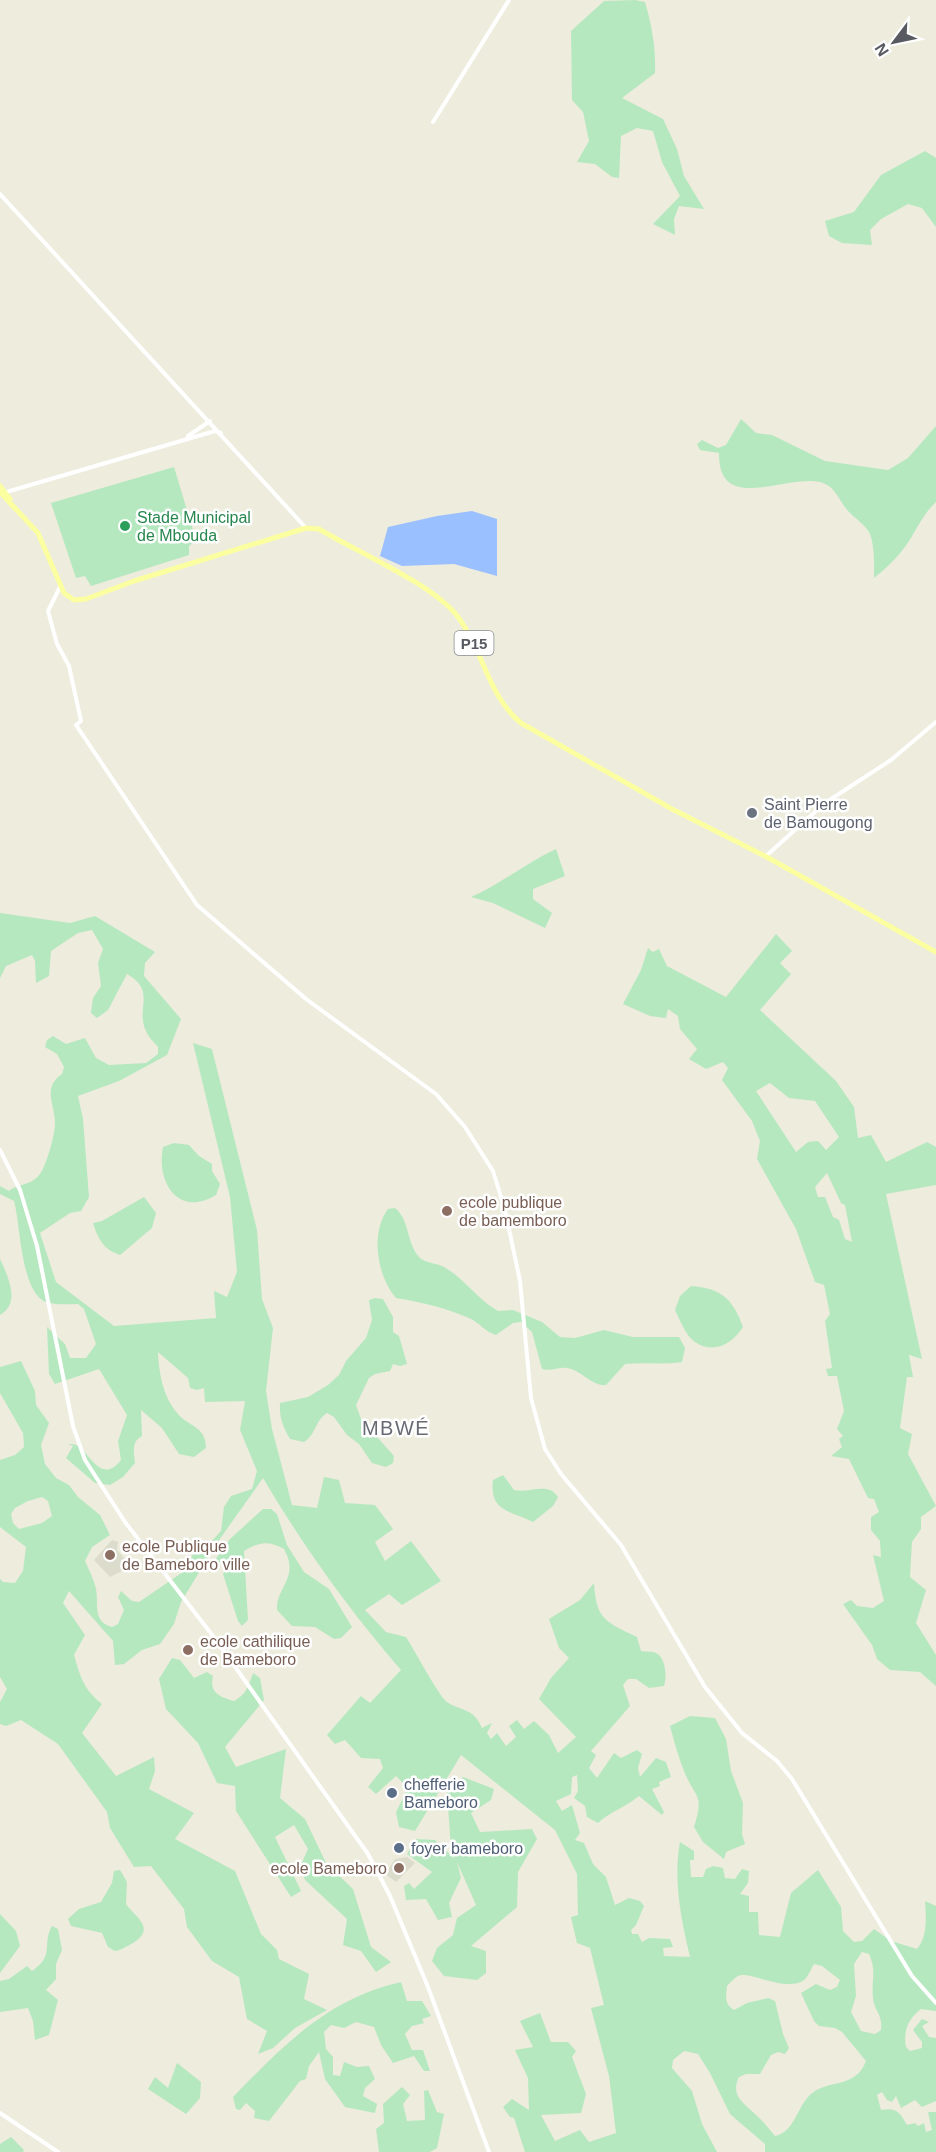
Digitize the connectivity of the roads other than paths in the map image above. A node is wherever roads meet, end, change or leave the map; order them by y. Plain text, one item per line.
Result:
1 (509, 0) edge
2 (433, 122) dead end
3 (0, 194) edge
4 (210, 421) junction
5 (221, 433) junction
6 (182, 440) junction
7 (0, 486) edge
8 (2, 493) edge
9 (306, 528) junction
10 (60, 587) junction
11 (936, 722) edge
12 (765, 856) junction
13 (936, 952) edge
14 (0, 1150) edge
15 (936, 2003) edge
16 (0, 2114) edge
17 (58, 2152) edge
18 (489, 2152) edge

1 - 2 street
3 - 4 street
4 - 5 street
4 - 6 street
5 - 6 street
5 - 9 street
6 - 8 street
7 - 8 main road
8 - 10 main road
9 - 10 main road
9 - 12 main road, P15
10 - 15 street
11 - 12 street
12 - 13 main road, P15
14 - 18 street
16 - 17 street

